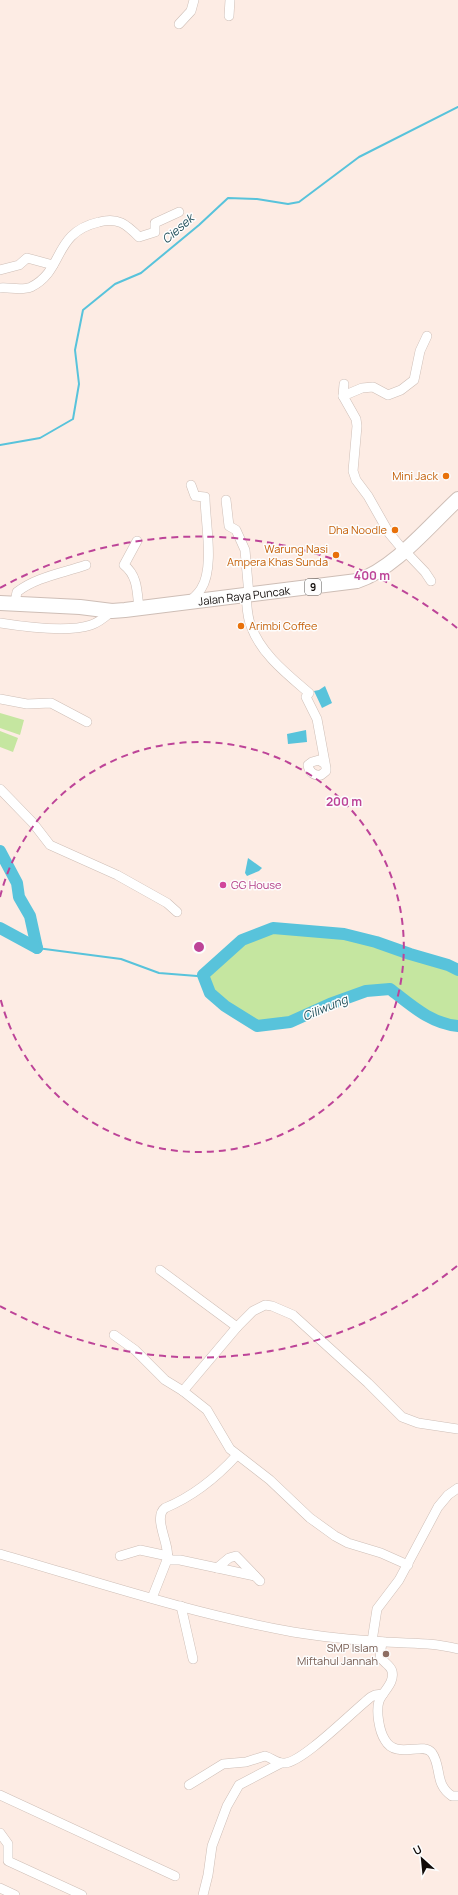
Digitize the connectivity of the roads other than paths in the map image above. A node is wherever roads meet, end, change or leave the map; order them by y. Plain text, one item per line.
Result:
1 (194, 0) edge
2 (230, 0) edge
3 (230, 16) dead end
4 (179, 24) dead end
5 (179, 212) dead end
6 (53, 265) junction
7 (0, 270) edge
8 (0, 288) edge
9 (427, 336) dead end
10 (344, 384) dead end
11 (343, 396) junction
12 (191, 485) dead end
13 (458, 499) edge
14 (226, 500) dead end
15 (137, 541) dead end
16 (404, 550) junction
17 (86, 565) dead end
18 (430, 581) dead end
19 (248, 596) junction
20 (15, 602) junction
21 (0, 603) edge
22 (188, 604) junction
23 (139, 609) junction
24 (112, 611) junction
25 (0, 623) edge
26 (0, 699) edge
27 (87, 722) dead end
28 (325, 764) dead end
29 (0, 789) edge
30 (177, 912) dead end
31 (160, 1270) dead end
32 (237, 1327) junction
33 (114, 1335) dead end
34 (183, 1391) junction
35 (458, 1429) edge
36 (237, 1455) junction
37 (458, 1488) edge
38 (0, 1554) edge
39 (120, 1556) dead end
40 (168, 1558) junction
41 (408, 1565) junction
42 (217, 1568) junction
43 (152, 1598) junction
44 (181, 1606) junction
45 (372, 1641) junction
46 (382, 1642) junction
47 (458, 1649) edge
48 (193, 1659) dead end
49 (383, 1694) junction
50 (281, 1763) junction
51 (189, 1785) dead end
52 (0, 1795) edge
53 (458, 1796) edge
54 (0, 1833) edge
55 (175, 1876) dead end
56 (0, 1888) edge
57 (15, 1895) edge
58 (82, 1895) edge
59 (203, 1895) edge

1 - 4 street
2 - 3 street
5 - 6 street
6 - 7 street
6 - 8 street
9 - 11 street
10 - 11 street
11 - 16 street
12 - 22 street
13 - 16 highway, Jalan Raya Puncak / 9
14 - 19 street
15 - 23 street
16 - 18 street
16 - 19 highway, Jalan Raya Puncak / 9
17 - 20 street
19 - 22 highway, Jalan Raya Puncak / 9
19 - 28 street
20 - 21 highway, Jalan Raya Puncak / 9
20 - 24 highway, Jalan Raya Puncak / 9
22 - 23 highway, Jalan Raya Puncak / 9
23 - 24 highway, Jalan Raya Puncak / 9
24 - 25 street
26 - 27 street
29 - 30 street
31 - 32 street
32 - 34 street
32 - 35 street
33 - 34 street
34 - 36 street
36 - 40 street
36 - 41 street
37 - 41 street
38 - 43 street
39 - 40 street
40 - 42 street
40 - 43 street
41 - 45 street
42 - 42 street
43 - 44 street
44 - 45 street
44 - 48 street
45 - 46 street
46 - 47 street
46 - 49 street
49 - 50 street
49 - 53 street
50 - 51 street
50 - 59 street
52 - 55 street
54 - 58 street
56 - 57 street

